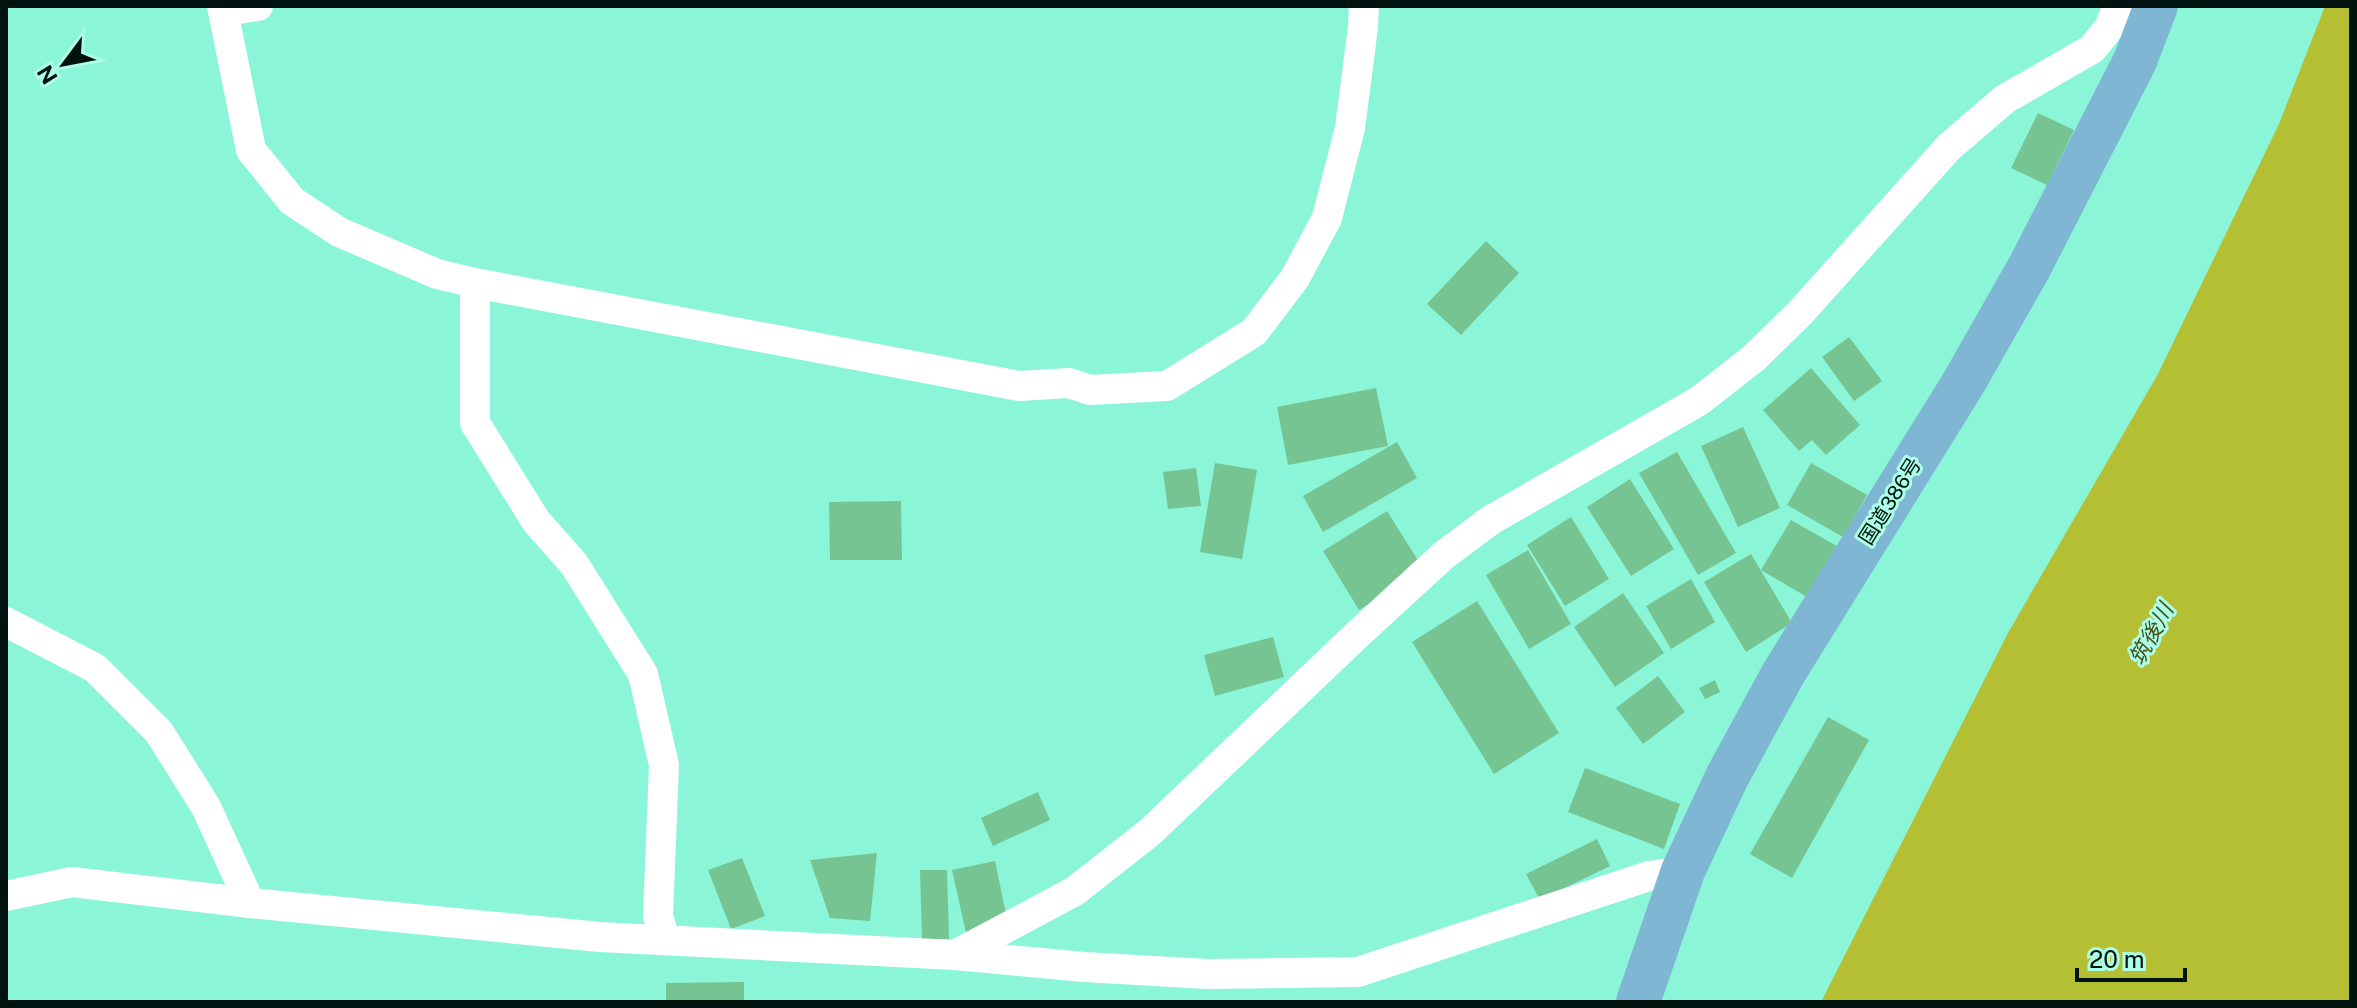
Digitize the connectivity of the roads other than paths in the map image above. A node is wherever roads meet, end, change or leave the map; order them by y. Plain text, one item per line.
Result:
1 (258, 6) edge
2 (1364, 6) edge
3 (2118, 6) edge
4 (2156, 6) edge
5 (223, 8) edge
6 (475, 283) junction
7 (6, 622) edge
8 (1683, 871) junction
9 (6, 896) edge
10 (250, 903) junction
11 (665, 940) junction
12 (955, 955) junction
13 (1638, 1002) edge

1 - 5 street
2 - 6 street
3 - 12 street
4 - 8 highway, 国道386号
5 - 6 street
6 - 11 street
7 - 10 street
8 - 12 street
8 - 13 highway, 国道386号
9 - 10 street
10 - 11 street
11 - 12 street

